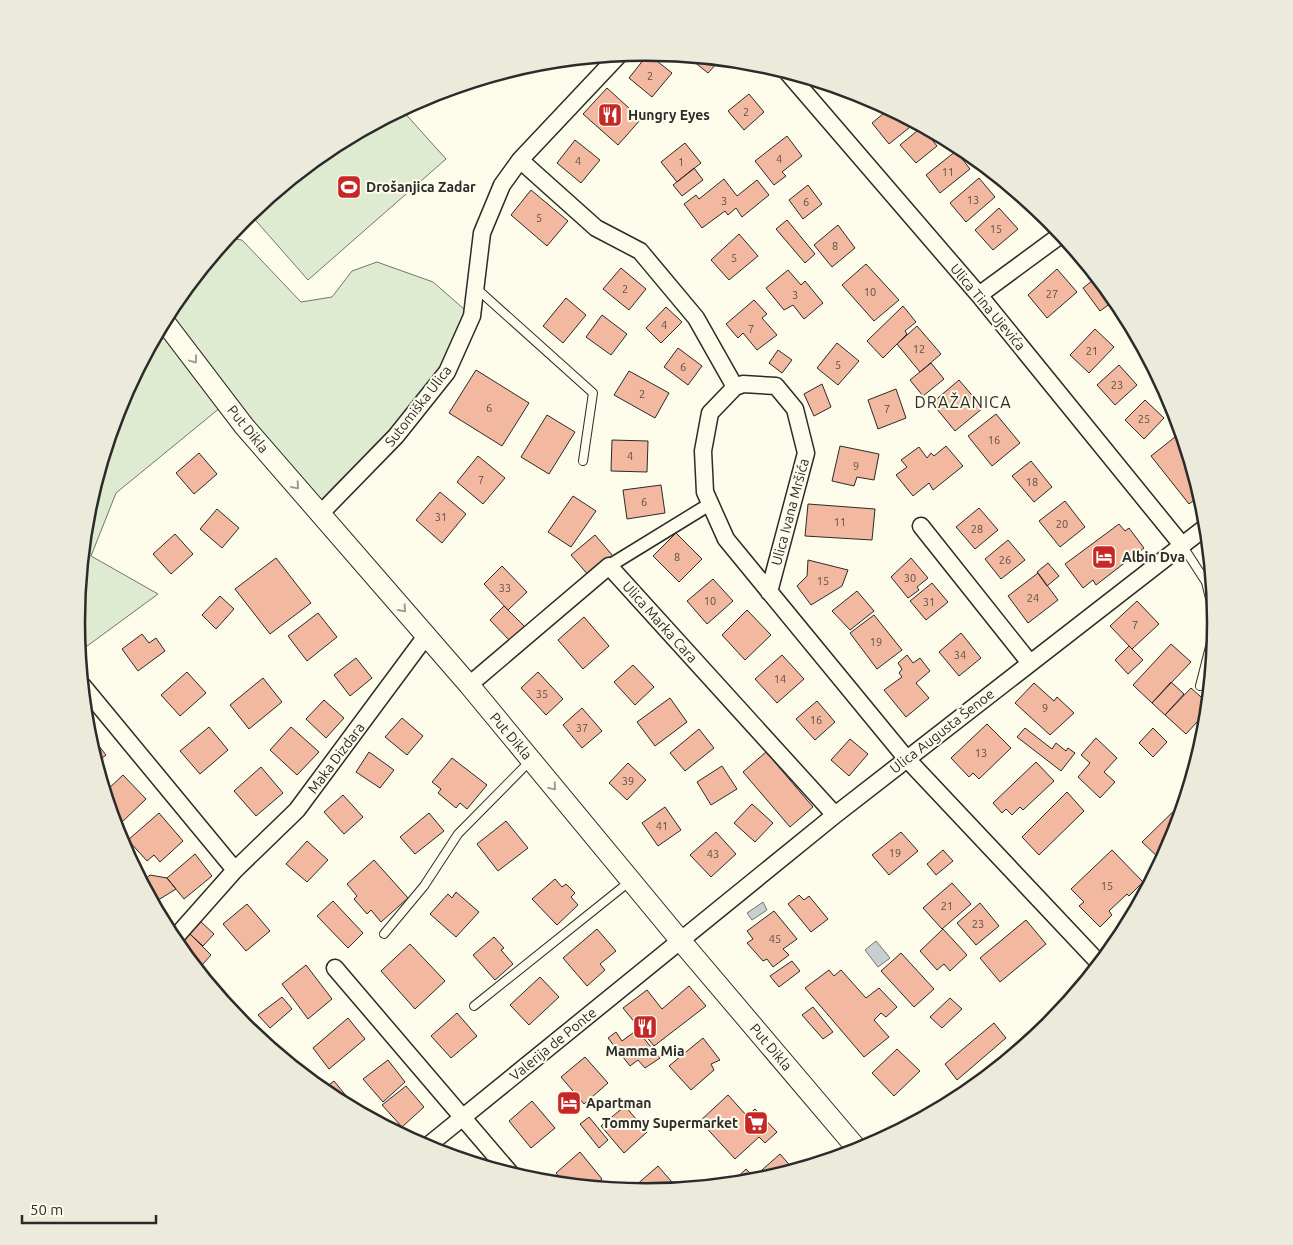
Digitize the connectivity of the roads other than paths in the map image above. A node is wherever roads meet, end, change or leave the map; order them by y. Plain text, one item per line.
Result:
1 (612, 62) edge
2 (795, 81) edge
3 (520, 160) junction
4 (1055, 239) edge
5 (476, 288) junction
6 (979, 295) junction
7 (169, 328) edge
8 (735, 387) junction
9 (583, 461) dead end
10 (710, 504) junction
11 (320, 514) junction
12 (921, 526) dead end
13 (1200, 531) edge
14 (1182, 545) junction
15 (609, 566) junction
16 (1207, 586) edge
17 (769, 592) junction
18 (426, 636) junction
19 (1207, 658) edge
20 (1030, 663) junction
21 (469, 685) junction
22 (1200, 686) dead end
23 (90, 694) edge
24 (906, 758) junction
25 (531, 760) junction
26 (835, 815) junction
27 (234, 870) junction
28 (631, 880) junction
29 (180, 933) edge
30 (384, 934) dead end
31 (680, 940) junction
32 (1095, 959) edge
33 (335, 968) dead end
34 (474, 1006) dead end
35 (463, 1117) junction
36 (433, 1141) edge
37 (853, 1144) edge
38 (504, 1166) edge

1 - 3 street, Sutomiška Ulica
2 - 6 street, Ulica Tina Ujevića
3 - 5 street, Sutomiška Ulica
3 - 8 street
4 - 6 street
5 - 9 lane
5 - 11 street, Sutomiška Ulica
6 - 14 street, Ulica Tina Ujevića
7 -> 11 street, Put Dikla
8 - 10 street, Ulica Ivana Mršića
8 - 17 street, Ulica Ivana Mršića
10 - 15 street
10 - 17 street, Ulica Ivana Mršića
11 -> 18 street, Put Dikla
12 - 20 street
13 - 14 street, Ulica Augusta Šenoe
14 - 16 lane
14 - 20 street, Ulica Augusta Šenoe
15 - 21 street
15 - 26 street, Ulica Marka Cara
17 - 24 street, Ulica Ivana Mršića
18 - 21 street, Put Dikla
18 - 27 street, Maka Dizdara
19 - 22 lane
20 - 24 street, Ulica Augusta Šenoe
21 - 25 street, Put Dikla
23 - 27 street
24 - 26 street, Ulica Augusta Šenoe
24 - 32 street, Ulica Ivana Mršića
25 -> 28 street, Put Dikla
25 - 30 lane
26 - 31 street, Ulica Augusta Šenoe
27 - 29 street, Maka Dizdara
28 - 31 street, Put Dikla
28 - 34 lane
31 - 35 street, Valerija de Ponte
31 - 37 street, Put Dikla
33 - 35 street
35 - 36 street, Valerija de Ponte
35 - 38 street

